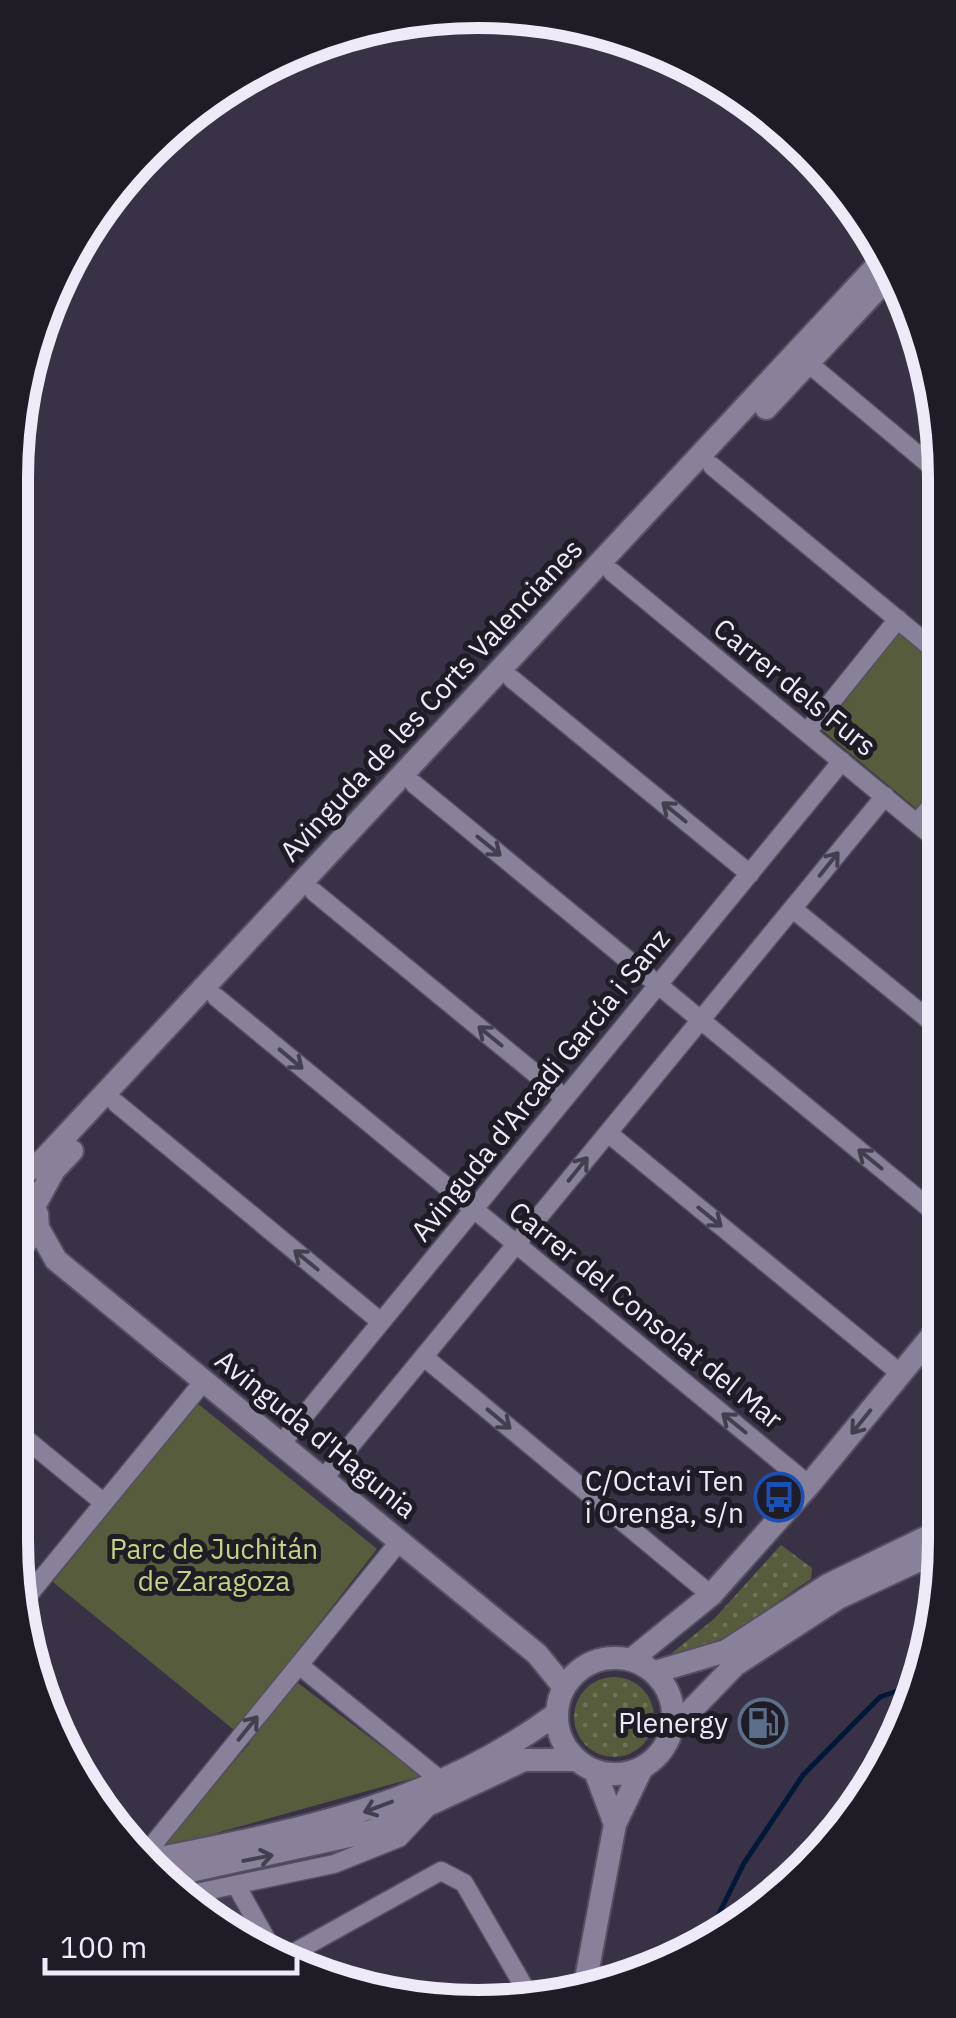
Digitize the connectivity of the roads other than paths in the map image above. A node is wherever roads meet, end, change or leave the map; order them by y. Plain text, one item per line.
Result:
1 (876, 267) edge
2 (884, 283) edge
3 (808, 364) junction
4 (928, 463) edge
5 (712, 466) junction
6 (612, 572) junction
7 (898, 619) junction
8 (928, 640) edge
9 (512, 679) junction
10 (807, 732) junction
11 (842, 761) junction
12 (414, 784) junction
13 (885, 796) junction
14 (928, 810) edge
15 (917, 823) junction
16 (928, 832) edge
17 (750, 874) junction
18 (314, 892) junction
19 (792, 908) junction
20 (658, 985) junction
21 (216, 996) junction
22 (928, 1019) edge
23 (700, 1020) junction
24 (565, 1098) junction
25 (116, 1103) junction
26 (608, 1133) junction
27 (28, 1170) edge
28 (28, 1193) edge
29 (37, 1201) junction
30 (928, 1207) edge
31 (474, 1209) junction
32 (38, 1228) junction
33 (28, 1237) edge
34 (516, 1244) junction
35 (28, 1252) edge
36 (56, 1260) junction
37 (381, 1322) junction
38 (928, 1341) edge
39 (424, 1357) junction
40 (901, 1374) junction
41 (204, 1381) junction
42 (28, 1441) edge
43 (280, 1444) junction
44 (323, 1479) junction
45 (809, 1485) junction
46 (104, 1503) junction
47 (928, 1537) edge
48 (400, 1542) junction
49 (928, 1556) edge
50 (30, 1593) edge
51 (711, 1594) junction
52 (537, 1654) junction
53 (632, 1659) junction
54 (299, 1665) junction
55 (580, 1669) junction
56 (655, 1672) junction
57 (564, 1687) junction
58 (556, 1714) junction
59 (672, 1730) junction
60 (586, 1765) junction
61 (642, 1768) junction
62 (439, 1779) junction
63 (427, 1808) junction
64 (616, 1824) junction
65 (151, 1850) edge
66 (156, 1856) edge
67 (177, 1875) edge
68 (236, 1885) junction
69 (198, 1893) edge
70 (265, 1937) edge
71 (297, 1952) edge
72 (586, 1977) edge
73 (525, 1988) edge

1 - 27 street, Avinguda de les Corts Valencianes
2 - 3 street, Avinguda de les Corts Valencianes
3 - 4 street
3 - 5 street, Avinguda de les Corts Valencianes
5 - 6 street, Avinguda de les Corts Valencianes
5 - 7 street
6 - 9 street, Avinguda de les Corts Valencianes
6 - 10 street, Carrer dels Furs
7 - 8 street
7 - 10 street
9 - 12 street, Avinguda de les Corts Valencianes
17 -> 9 street
10 - 11 street, Carrer dels Furs
11 - 13 street, Carrer dels Furs
11 - 17 street, Avinguda d'Arcadi García i Sanz
12 - 18 street, Avinguda de les Corts Valencianes
12 -> 20 street
13 - 15 street, Carrer dels Furs
19 -> 13 street
14 - 15 street
15 - 16 street, Carrer dels Furs
17 - 20 street, Avinguda d'Arcadi García i Sanz
18 - 21 street, Avinguda de les Corts Valencianes
24 -> 18 street
19 - 22 street
19 - 23 street
20 - 23 street
20 - 24 street, Avinguda d'Arcadi García i Sanz
21 - 25 street, Avinguda de les Corts Valencianes
21 -> 31 street, Carrer del Consolat del Mar
23 - 26 street
30 -> 23 street
24 - 31 street, Avinguda d'Arcadi García i Sanz
25 - 29 street, Avinguda de les Corts Valencianes
37 -> 25 street
34 -> 26 street
26 -> 40 street
28 - 29 street
29 - 32 street
31 - 34 street, Carrer del Consolat del Mar
31 - 37 street, Avinguda d'Arcadi García i Sanz
32 - 33 street
32 - 36 street, Avinguda d'Hagunia
34 - 39 street
45 -> 34 street, Carrer del Consolat del Mar
35 - 36 street, Avinguda d'Hagunia
36 - 41 street, Avinguda d'Hagunia
37 - 43 street, Avinguda d'Arcadi García i Sanz
38 - 40 street
39 - 44 street
39 -> 51 street
40 -> 45 street
41 - 43 street, Avinguda d'Hagunia
41 - 46 street
42 - 46 street
43 - 44 street, Avinguda d'Hagunia
44 - 48 street, Avinguda d'Hagunia
45 - 51 street
46 - 50 street
47 - 56 street
48 - 52 street, Avinguda d'Hagunia
48 - 54 street
49 - 59 street
51 - 53 street
52 - 55 street, Avinguda d'Hagunia
52 - 57 street, Avinguda d'Hagunia
53 - 55 street
53 - 56 street
54 - 62 street
65 -> 54 street
55 - 57 street
56 - 59 street
57 - 58 street
58 - 60 street
58 - 62 street
59 - 61 street
60 - 61 street
60 - 63 street
60 - 64 street
61 - 64 street
62 -> 66 street
67 -> 63 street
63 - 68 street
64 - 72 street
68 - 69 street
68 - 70 street
71 - 73 street

